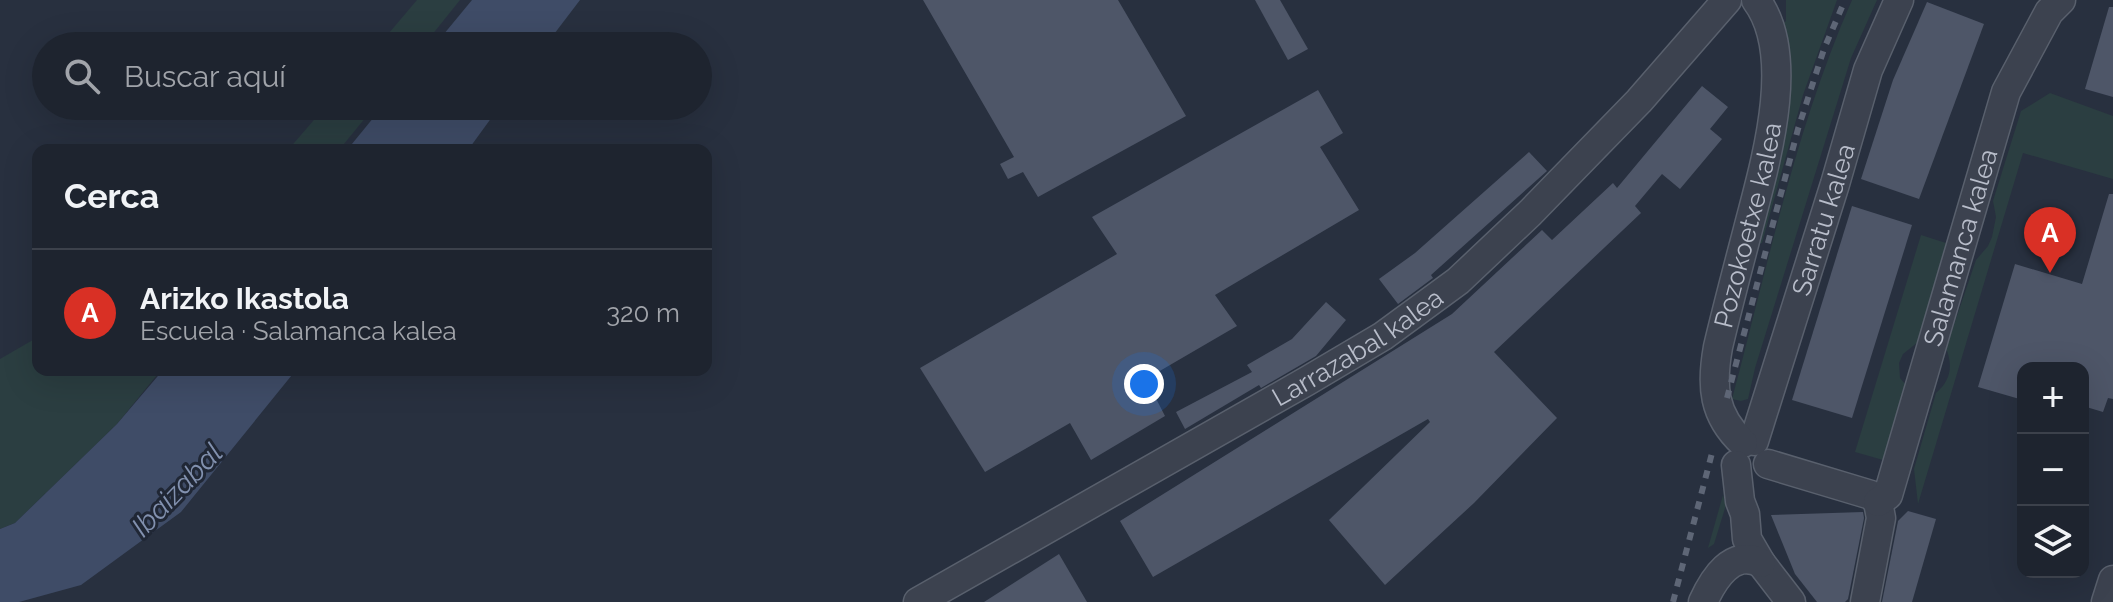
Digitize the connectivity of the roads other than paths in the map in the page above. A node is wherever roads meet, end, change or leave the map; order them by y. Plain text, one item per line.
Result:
1 (1727, 0) edge
2 (1756, 0) edge
3 (1899, 0) edge
4 (2061, 0) edge
5 (1751, 458) junction
6 (1878, 502) junction
7 (1748, 544) junction
8 (2113, 580) edge
9 (918, 602) edge
10 (1703, 602) edge
11 (1791, 602) edge
12 (1865, 602) edge
13 (2106, 602) edge

1 - 9 street, Larrazabal kalea
2 - 5 street, Pozokoetxe kalea
3 - 5 street, Sarratu kalea
4 - 6 street, Salamanca kalea
5 - 6 street
5 - 7 street, Pozokoetxe kalea
6 - 12 street, Salamanca kalea
7 - 10 street
7 - 11 street, Pozokoetxe kalea
8 - 13 street

